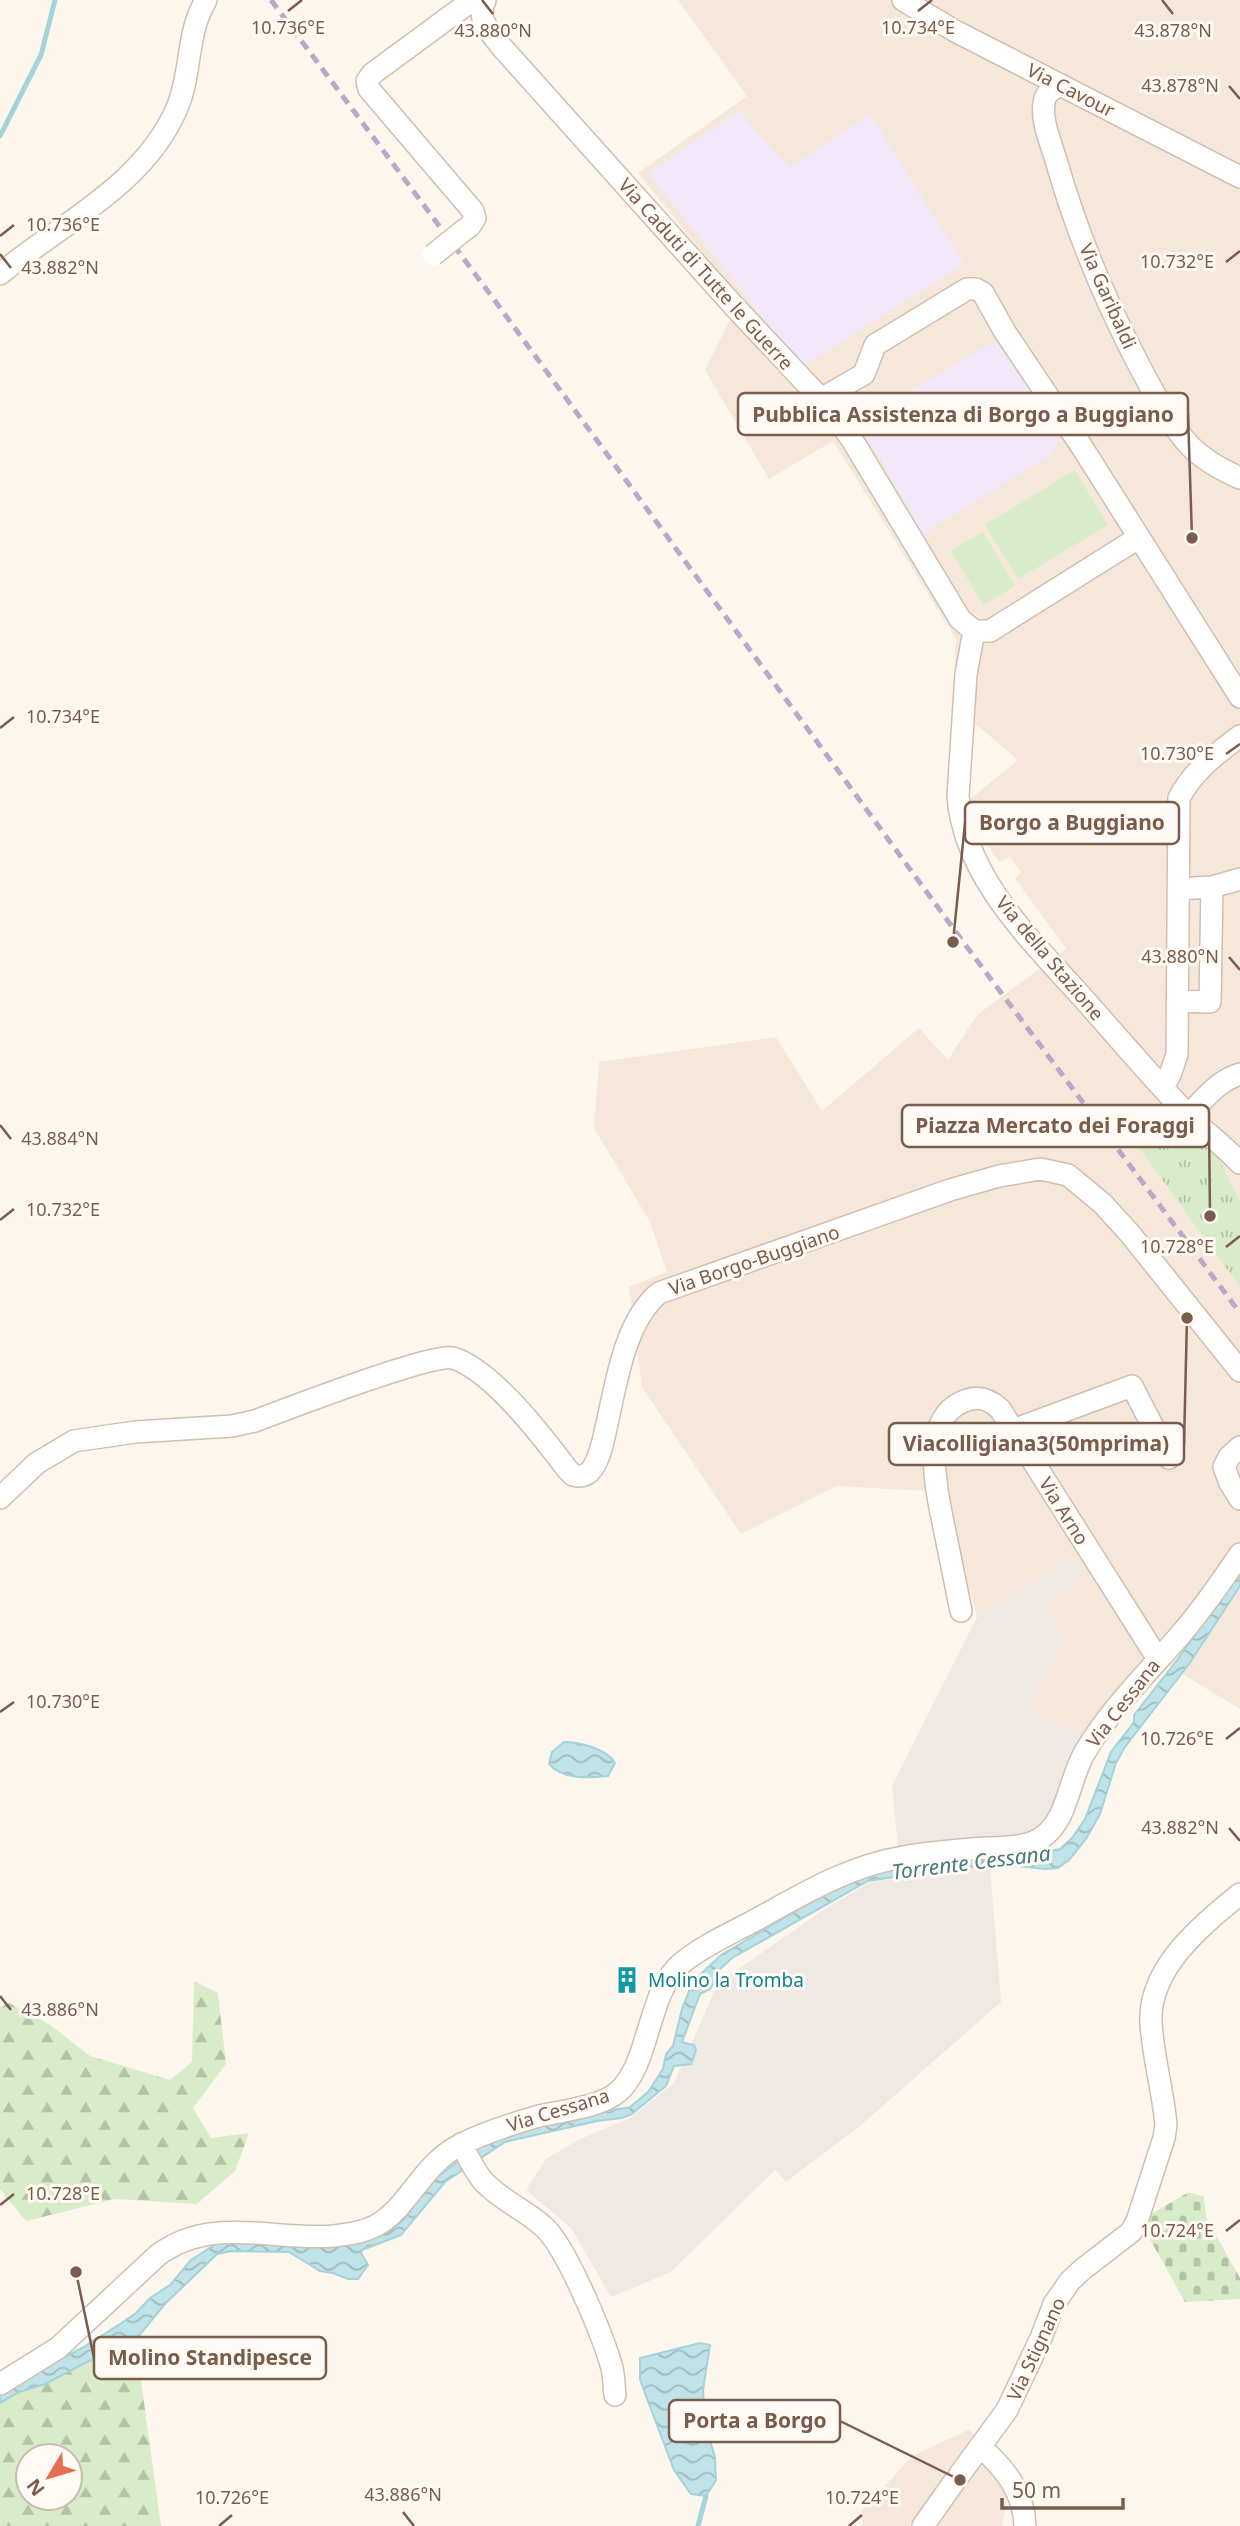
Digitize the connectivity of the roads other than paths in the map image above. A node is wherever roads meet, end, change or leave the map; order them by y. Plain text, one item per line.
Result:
1 (206, 0) edge
2 (903, 0) edge
3 (474, 4) edge
4 (1061, 85) junction
5 (1240, 177) edge
6 (433, 255) dead end
7 (0, 274) edge
8 (821, 399) junction
9 (1240, 478) edge
10 (1138, 538) junction
11 (974, 631) junction
12 (1240, 697) edge
13 (1240, 736) edge
14 (1240, 879) edge
15 (1212, 887) junction
16 (1178, 889) junction
17 (1177, 1001) junction
18 (1240, 1074) edge
19 (1175, 1100) junction
20 (1240, 1163) edge
21 (1240, 1371) edge
22 (1013, 1430) junction
23 (1240, 1447) edge
24 (1169, 1458) dead end
25 (0, 1498) edge
26 (1240, 1499) edge
27 (1240, 1554) edge
28 (961, 1611) dead end
29 (1158, 1659) junction
30 (1240, 1894) edge
31 (461, 2144) junction
32 (0, 2384) edge
33 (615, 2395) dead end
34 (981, 2447) junction
35 (923, 2526) edge
36 (1025, 2526) edge

1 - 7 street
2 - 4 street, Via Cavour
3 - 6 street, bridge
3 - 8 street, Via Caduti di Tutte le Guerre
4 - 5 street, Via Cavour
4 - 9 street, Via Garibaldi
8 - 10 street
8 - 11 street, Via Caduti di Tutte le Guerre
10 - 11 street
10 - 12 street
11 - 19 street, Via della Stazione
13 - 16 street
14 - 15 street
15 - 16 street
15 - 17 street
16 - 17 street
17 - 19 street
18 - 19 street
19 - 20 street, Via della Stazione
21 - 25 street, Via Borgo-Buggiano
22 - 24 street
22 - 28 street, Via Arno
22 - 29 street, Via Arno
23 - 26 street
27 - 29 street, Via Cessana
29 - 31 street, Via Cessana
30 - 34 street, Via Stignano
31 - 32 street, Via Cessana
31 - 33 street
34 - 35 street, Via Stignano
34 - 36 street

